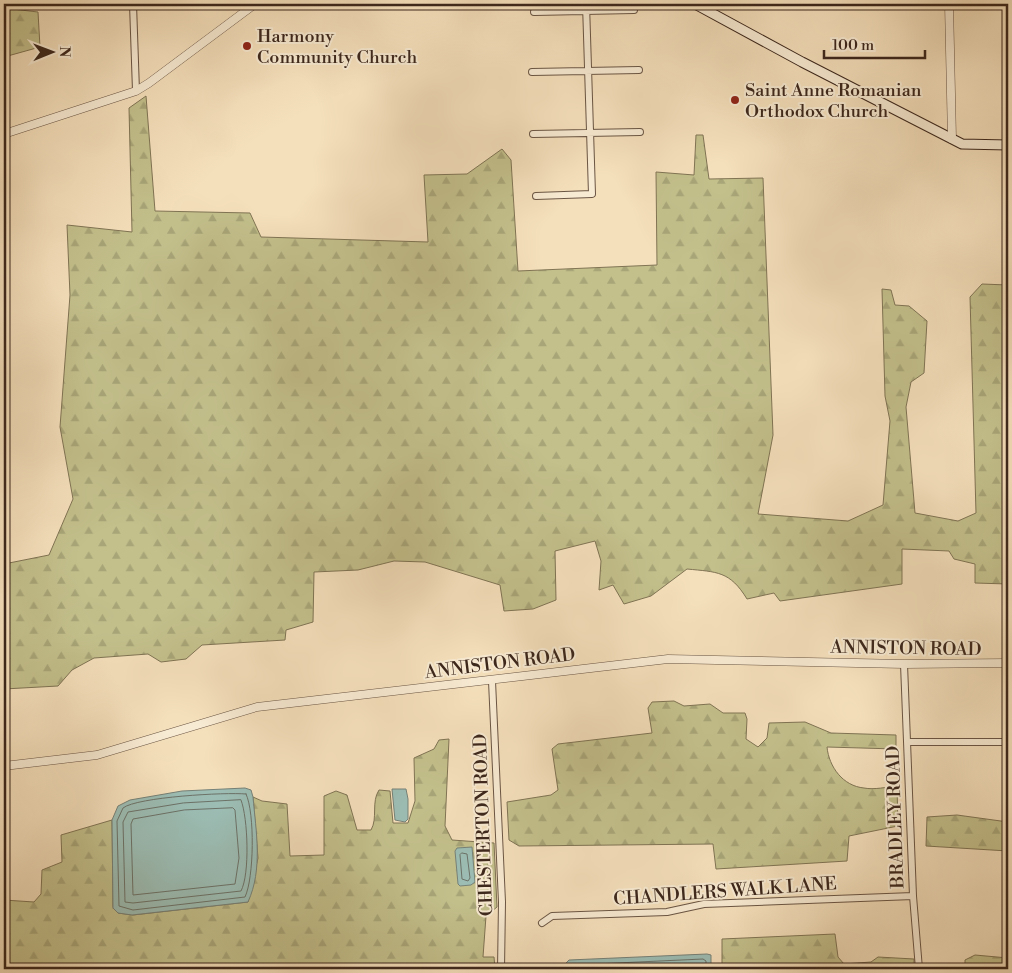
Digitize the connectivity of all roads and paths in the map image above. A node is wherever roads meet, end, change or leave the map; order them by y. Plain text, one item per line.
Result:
1 (133, 4) edge
2 (254, 4) edge
3 (284, 4) edge
4 (695, 4) edge
5 (949, 4) edge
6 (586, 7) edge
7 (634, 10) dead end
8 (534, 12) dead end
9 (639, 70) dead end
10 (588, 71) junction
11 (532, 72) dead end
12 (136, 91) junction
13 (640, 132) dead end
14 (590, 133) junction
15 (4, 134) edge
16 (533, 134) dead end
17 (952, 139) junction
18 (1008, 145) edge
19 (536, 196) dead end
20 (904, 664) junction
21 (1008, 664) edge
22 (492, 681) junction
23 (908, 742) junction
24 (1008, 742) edge
25 (4, 766) edge
26 (913, 896) junction
27 (542, 923) dead end
28 (501, 969) edge
29 (919, 969) edge

1 - 12 street
2 - 3 main road
2 - 12 street
4 - 17 main road
5 - 17 street
6 - 7 street
6 - 8 street
6 - 10 street
9 - 10 street
10 - 11 street
10 - 14 street
12 - 15 street
13 - 14 street
14 - 16 street
14 - 19 street
17 - 18 main road
20 - 21 street, ANNISTON ROAD
20 - 22 street, ANNISTON ROAD
20 - 23 street, BRADLEY ROAD
22 - 25 street, ANNISTON ROAD
22 - 28 street, CHESTERTON ROAD
23 - 24 street
23 - 26 street, BRADLEY ROAD
26 - 27 street, CHANDLERS WALK LANE
26 - 29 street, BRADLEY ROAD

